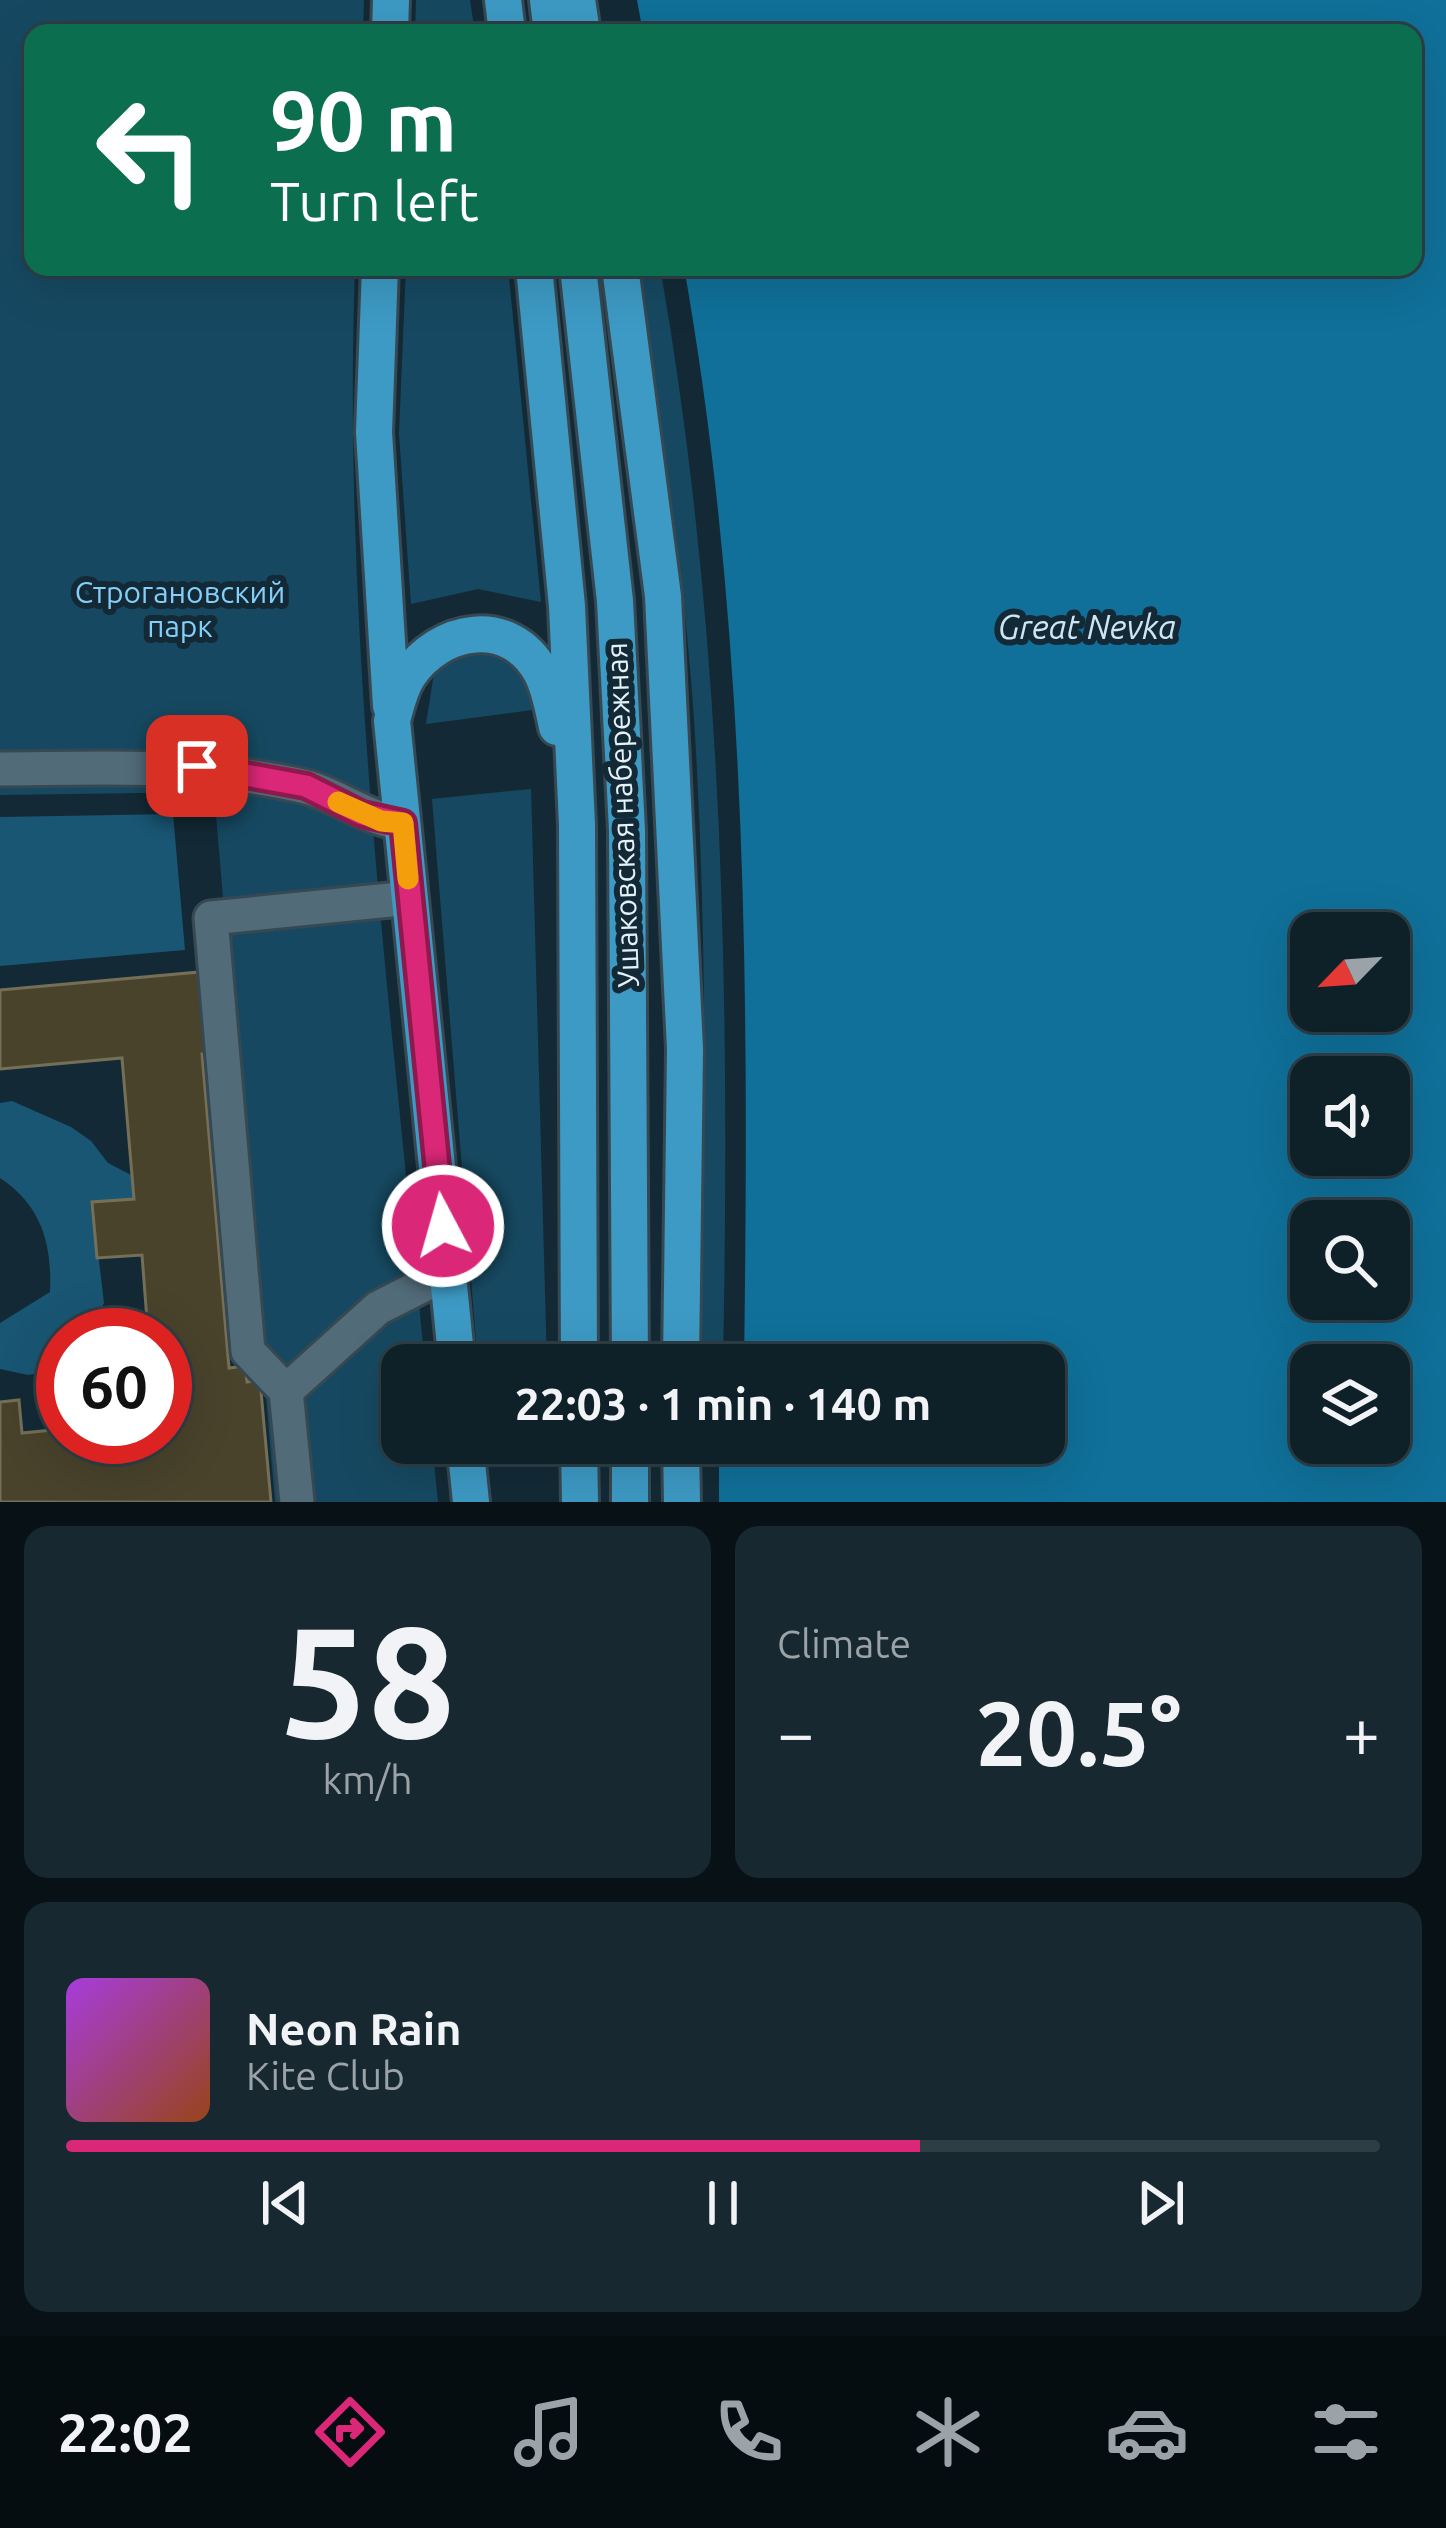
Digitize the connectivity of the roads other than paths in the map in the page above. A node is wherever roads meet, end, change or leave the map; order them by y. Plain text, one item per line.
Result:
1 (380, 276) edge
2 (535, 276) edge
3 (579, 276) edge
4 (621, 276) edge
5 (392, 721) junction
6 (0, 769) edge
7 (403, 823) junction
8 (578, 824) junction
9 (410, 898) junction
10 (447, 1273) junction
11 (455, 1344) edge
12 (579, 1344) edge
13 (630, 1344) edge
14 (681, 1344) edge
15 (286, 1390) junction
16 (467, 1464) edge
17 (579, 1464) edge
18 (630, 1464) edge
19 (681, 1464) edge
20 (298, 1502) edge
21 (471, 1502) edge
22 (580, 1502) edge
23 (630, 1502) edge
24 (682, 1502) edge

1 - 5 main road
2 - 8 main road, Ушаковская набережная
3 - 13 main road, Ушаковская набережная
4 - 14 main road
5 - 7 main road
5 - 8 main road, Ушаковская набережная
6 - 7 lane
7 - 9 main road
8 - 12 main road, Ушаковская набережная
9 - 10 main road
9 - 15 lane
10 - 11 main road
10 - 15 lane
15 - 20 lane
16 - 21 main road
17 - 22 main road
18 - 23 main road
19 - 24 main road

